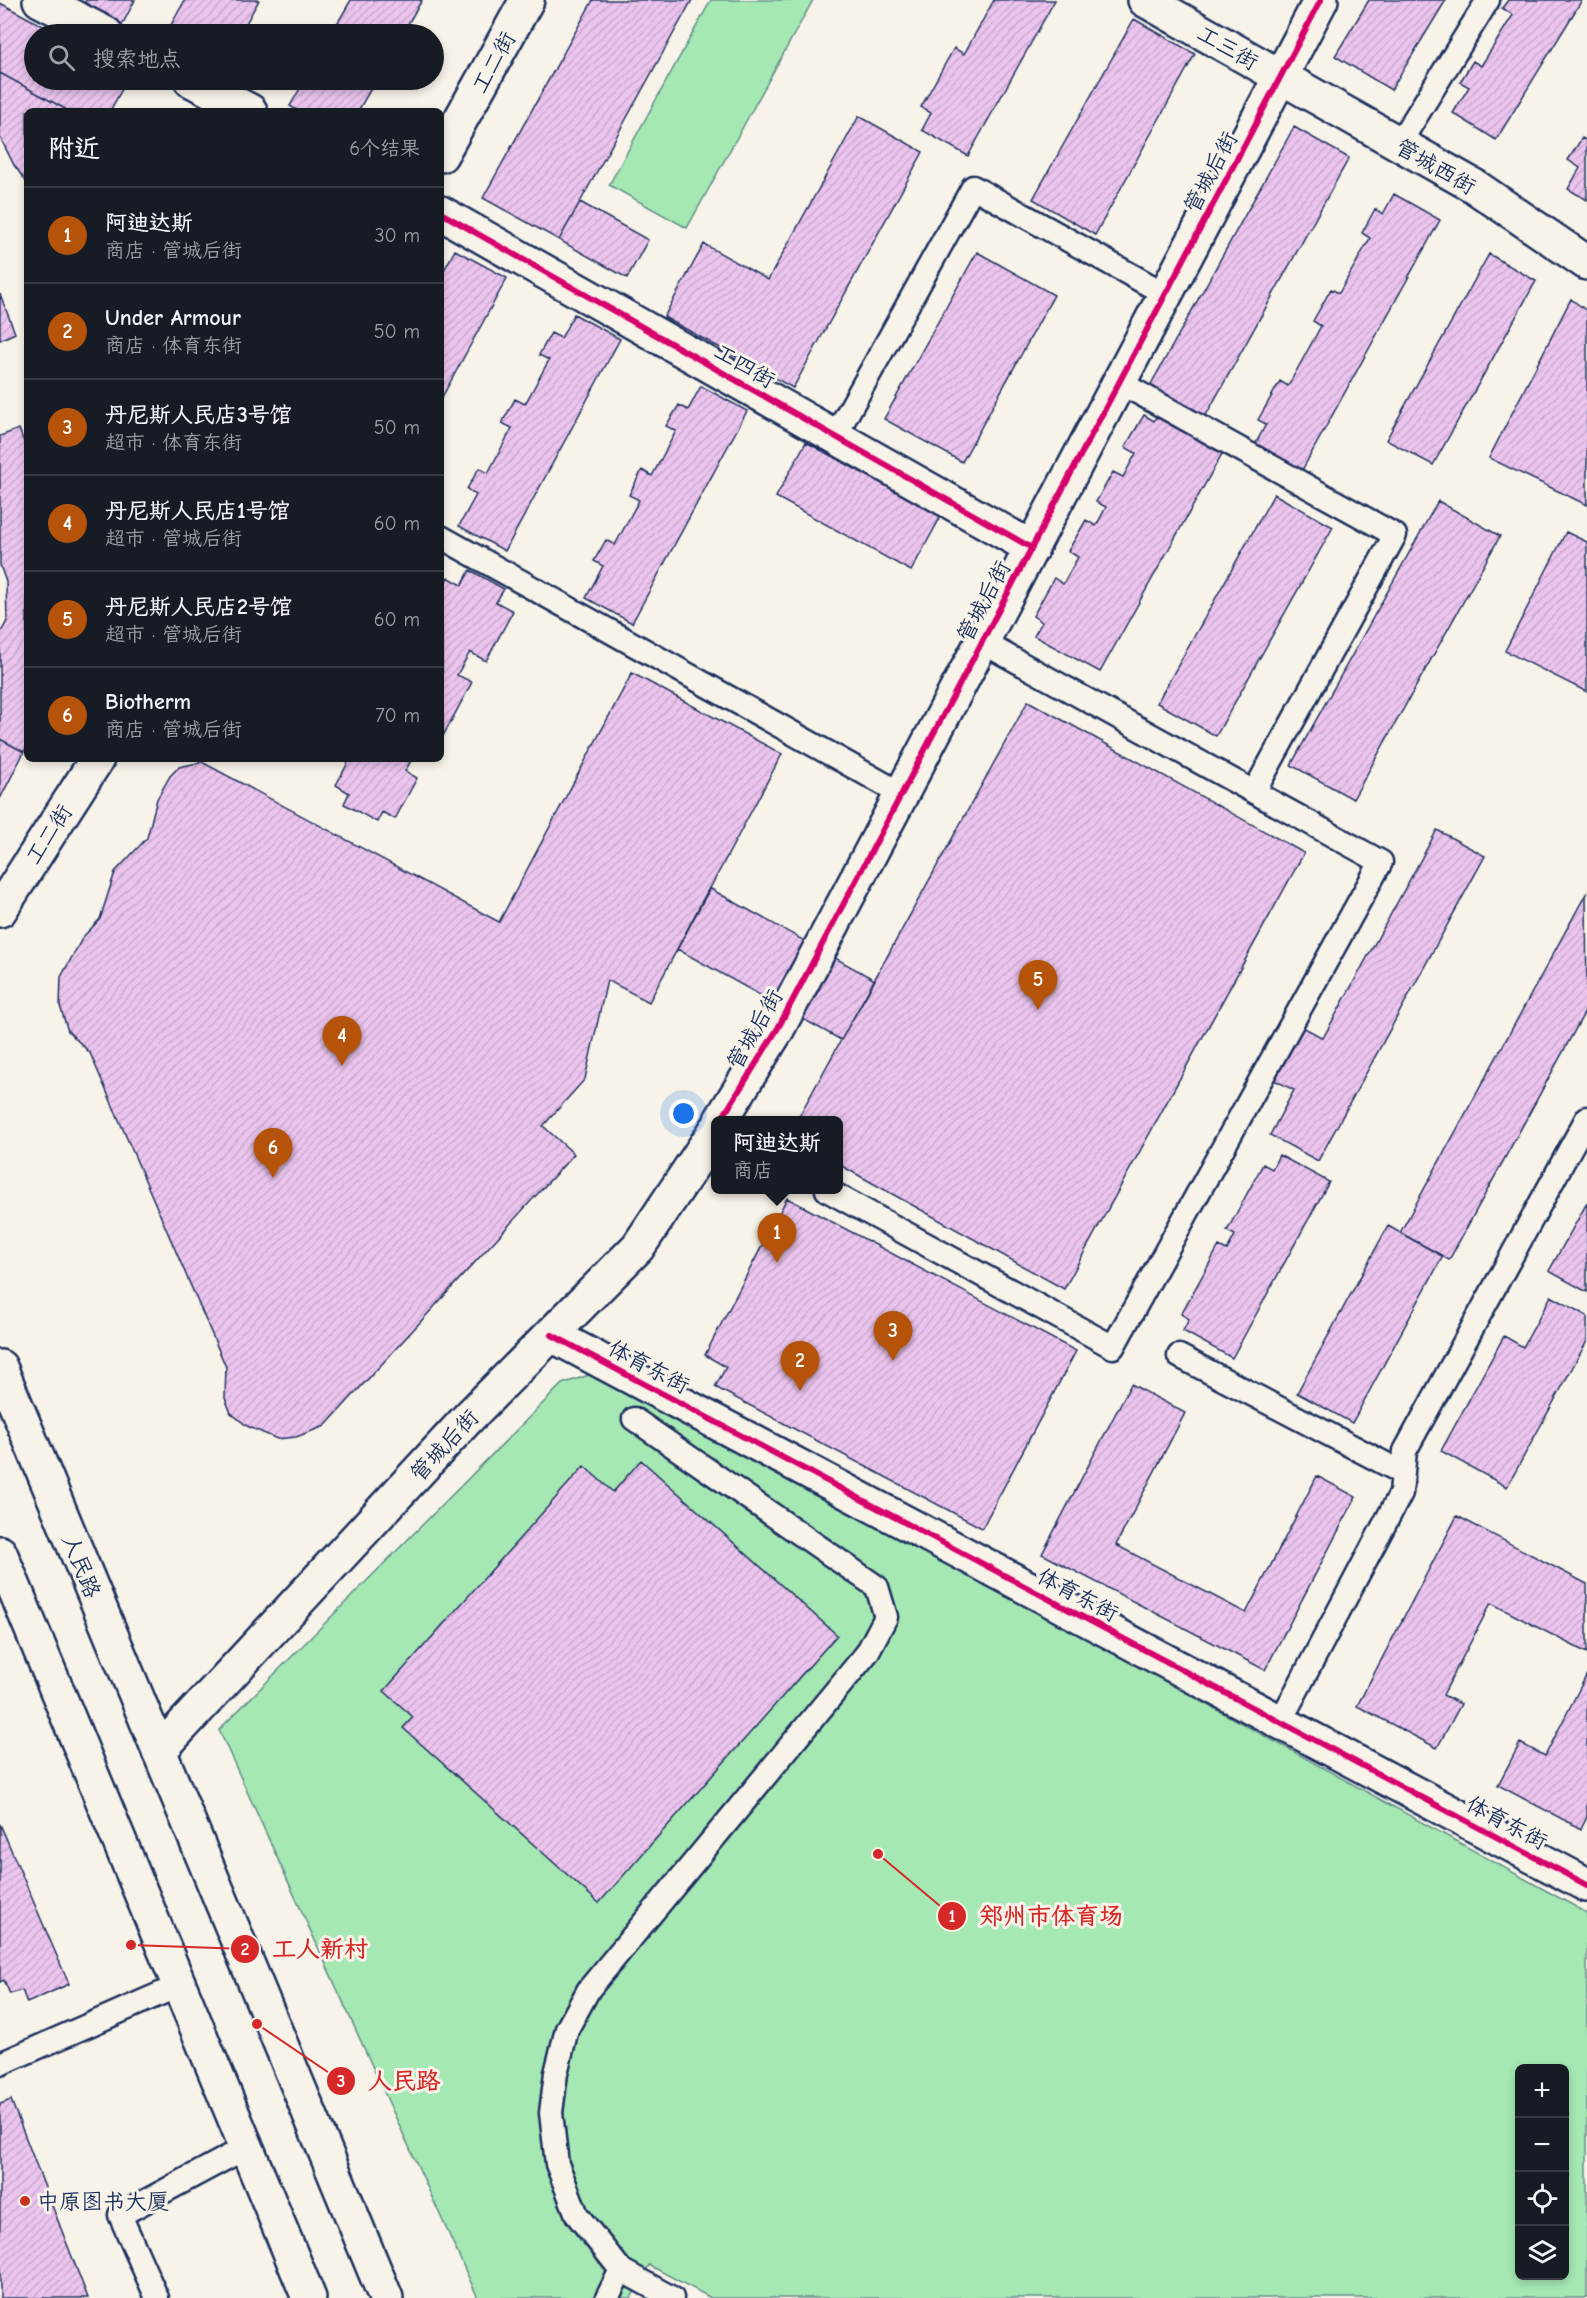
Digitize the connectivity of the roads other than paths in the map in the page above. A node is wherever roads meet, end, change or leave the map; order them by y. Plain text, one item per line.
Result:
1 (40, 0) edge
2 (527, 0) edge
3 (1145, 0) edge
4 (1321, 0) edge
5 (1488, 0) edge
6 (87, 24) edge
7 (1281, 77) junction
8 (210, 90) edge
9 (244, 108) edge
10 (1399, 144) junction
11 (444, 150) edge
12 (444, 215) edge
13 (1587, 263) edge
14 (1149, 285) dead end
15 (1119, 382) junction
16 (835, 436) junction
17 (444, 539) edge
18 (1032, 548) junction
19 (982, 642) junction
20 (95, 762) edge
21 (1254, 792) junction
22 (902, 794) junction
23 (0, 909) edge
24 (723, 1116) edge
25 (1587, 1118) edge
26 (711, 1138) edge
27 (835, 1194) edge
28 (552, 1335) junction
29 (1179, 1356) dead end
30 (0, 1367) edge
31 (634, 1419) dead end
32 (1403, 1473) junction
33 (0, 1553) edge
34 (1280, 1722) junction
35 (159, 1751) junction
36 (1587, 1885) edge
37 (178, 1986) junction
38 (0, 2064) edge
39 (245, 2148) junction
40 (621, 2270) junction
41 (157, 2298) edge
42 (309, 2298) edge
43 (386, 2298) edge
44 (607, 2298) edge
45 (672, 2298) edge

1 - 6 street
2 - 11 street, 工二街
3 - 7 street, 工三街
4 - 7 street, 管城后街
5 - 10 lane
7 - 10 street, 管城西街
7 - 15 street, 管城后街
8 - 9 street
10 - 13 street, 管城西街
12 - 16 street, 工四街
14 - 16 lane
15 - 18 street, 管城后街
15 - 21 lane
16 - 18 street, 工四街
17 - 22 lane
18 - 19 street, 管城后街
19 - 21 lane
19 - 22 street, 管城后街
20 - 23 street, 工二街
21 - 27 lane
22 - 24 street, 管城后街
25 - 32 lane
26 - 28 street, 管城后街
28 - 34 street, 体育东街
28 - 35 street, 管城后街
29 - 32 lane
30 - 35 street, 人民路
31 - 40 lane
32 - 34 lane
33 - 37 street
34 - 36 street, 体育东街
35 - 43 street, 人民路
37 - 38 lane
37 - 39 street
39 - 41 lane
39 - 42 street
40 - 44 lane
40 - 45 lane

